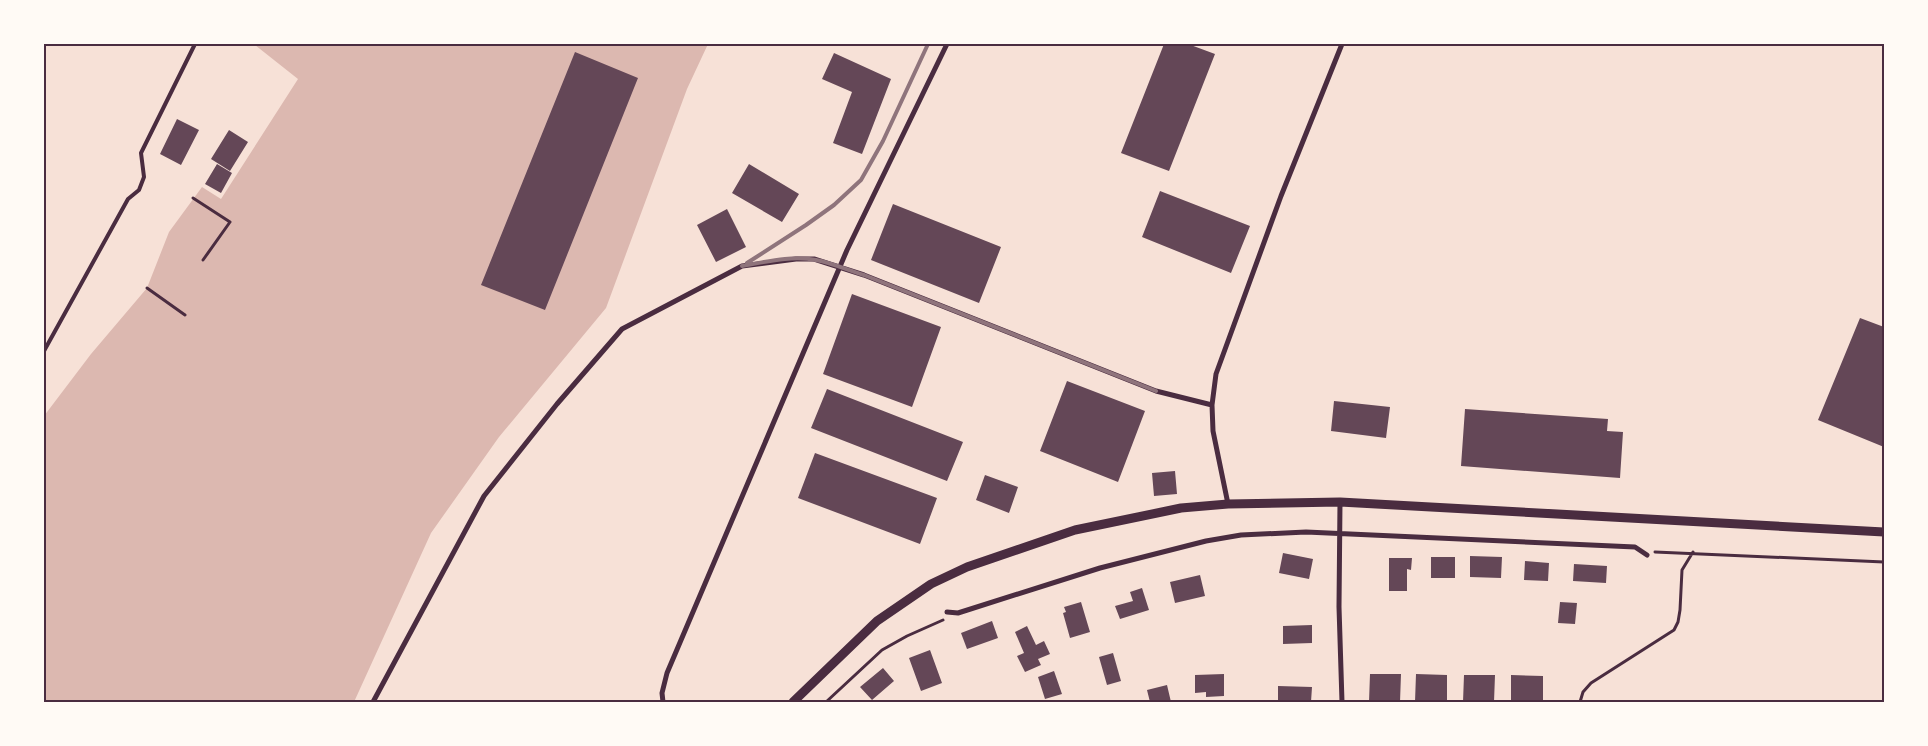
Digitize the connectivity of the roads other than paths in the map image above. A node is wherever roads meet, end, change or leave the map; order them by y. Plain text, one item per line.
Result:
1 (195, 44) edge
2 (947, 44) edge
3 (1342, 44) edge
4 (840, 267) junction
5 (44, 351) edge
6 (1212, 405) junction
7 (1340, 502) junction
8 (1228, 504) junction
9 (1884, 532) edge
10 (1340, 535) junction
11 (1647, 555) road end
12 (946, 612) road end
13 (373, 702) edge
14 (663, 702) edge
15 (793, 702) edge
16 (1342, 702) edge

1 - 5 lane
2 - 4 street
3 - 6 street
4 - 6 street
4 - 13 street
4 - 14 street
6 - 8 street
7 - 8 street
7 - 9 street
7 - 10 street
8 - 15 street
10 - 11 street
10 - 12 street
10 - 16 street

